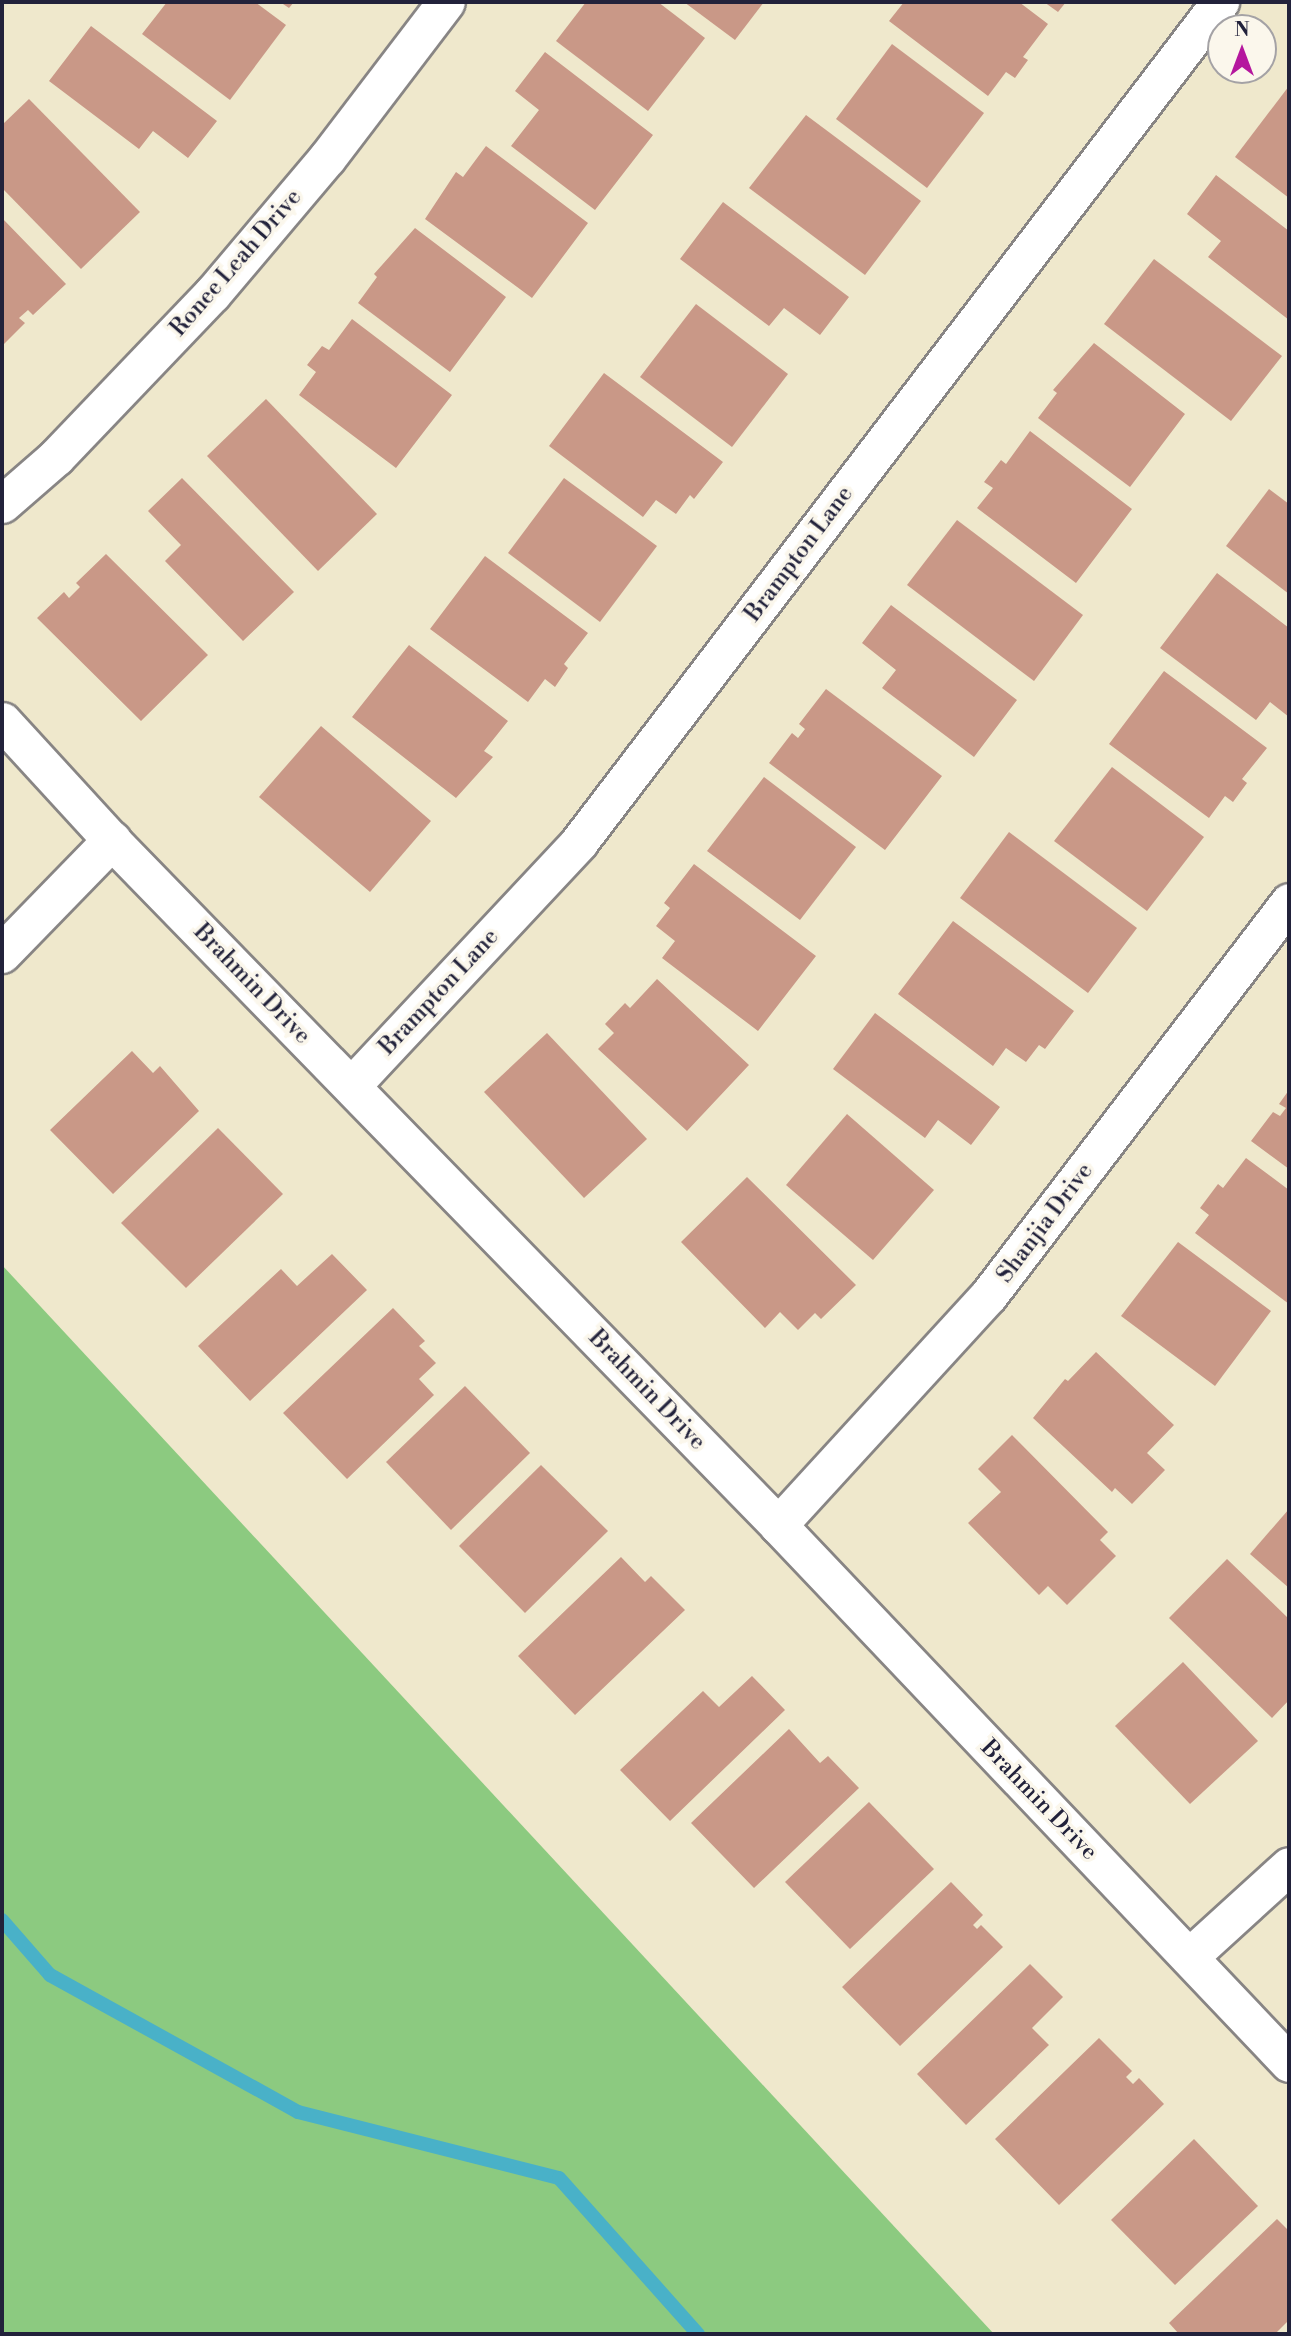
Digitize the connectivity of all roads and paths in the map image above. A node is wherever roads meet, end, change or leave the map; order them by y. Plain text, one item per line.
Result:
1 (446, 2) edge
2 (1220, 2) edge
3 (2, 504) edge
4 (2, 721) edge
5 (112, 841) junction
6 (1289, 902) edge
7 (2, 954) edge
8 (352, 1086) junction
9 (778, 1525) junction
10 (1289, 1866) edge
11 (1189, 1957) junction
12 (1289, 2063) edge

1 - 3 street, Ronee Leah Drive
2 - 8 street, Brampton Lane
4 - 5 street, Brahmin Drive
5 - 7 street
5 - 8 street, Brahmin Drive
6 - 9 street, Shanjia Drive
8 - 9 street, Brahmin Drive
9 - 11 street, Brahmin Drive
10 - 11 street
11 - 12 street, Brahmin Drive

